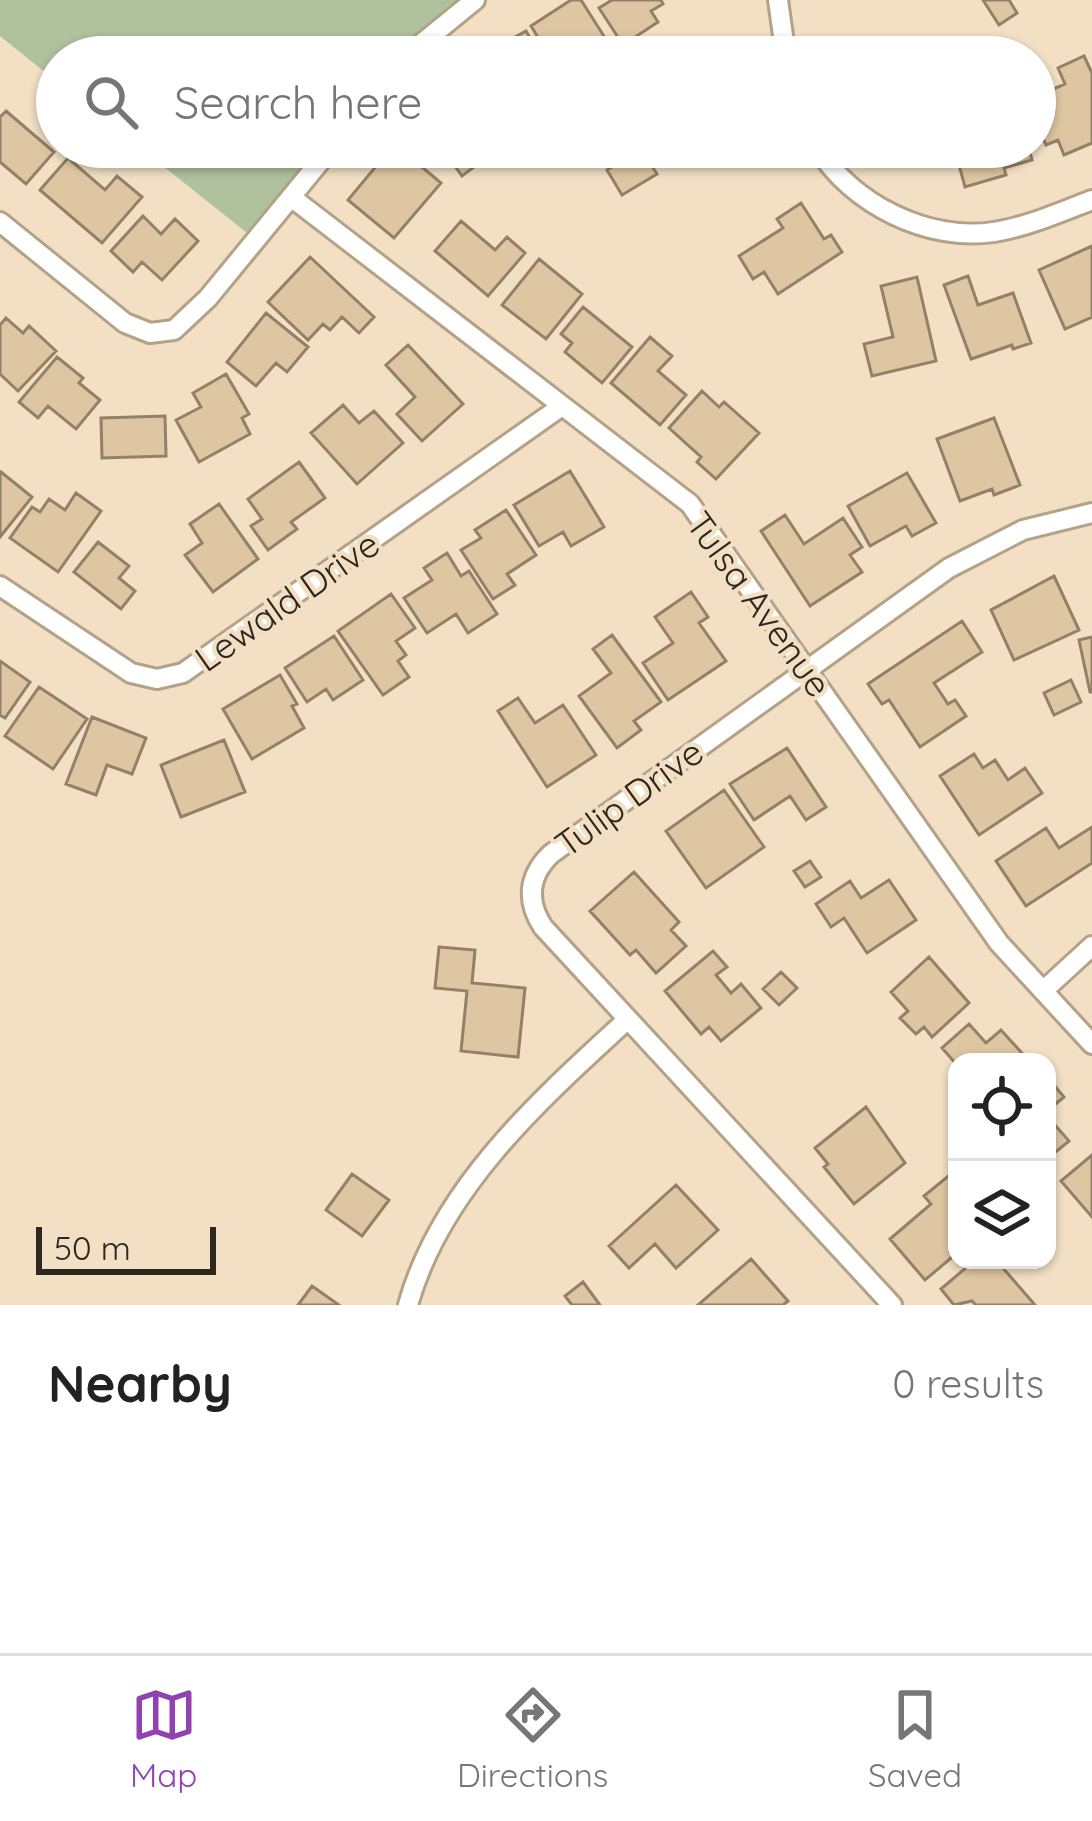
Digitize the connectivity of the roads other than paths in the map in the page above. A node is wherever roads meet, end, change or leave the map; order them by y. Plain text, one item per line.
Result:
1 (475, 0) edge
2 (778, 0) edge
3 (431, 36) edge
4 (783, 36) edge
5 (315, 168) edge
6 (831, 168) edge
7 (291, 197) junction
8 (1092, 200) edge
9 (0, 222) edge
10 (562, 406) junction
11 (1092, 513) edge
12 (0, 586) edge
13 (807, 670) junction
14 (1092, 946) edge
15 (1043, 991) junction
16 (628, 1018) junction
17 (1092, 1044) edge
18 (408, 1305) edge
19 (892, 1305) edge

1 - 3 street
2 - 4 street
5 - 7 street
6 - 8 street
7 - 9 street
7 - 10 street, Tulsa Avenue
10 - 12 street, Lewald Drive
10 - 13 street, Tulsa Avenue
11 - 13 street, Tulip Drive
13 - 15 street, Tulsa Avenue
13 - 16 street, Tulip Drive
14 - 15 street
15 - 17 street, Tulsa Avenue
16 - 18 street
16 - 19 street, Tulip Drive

